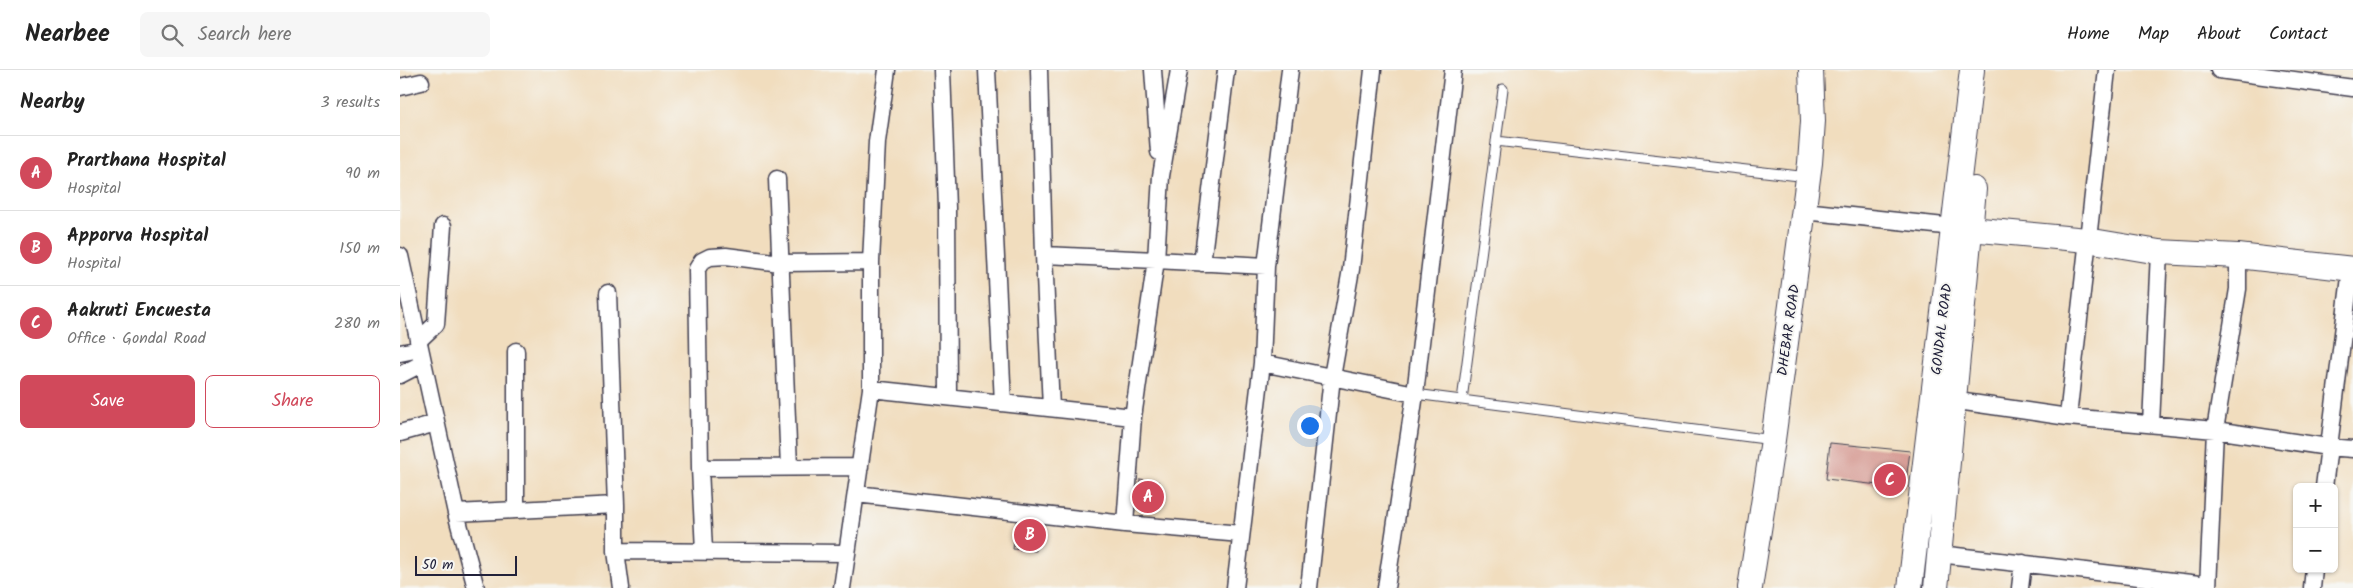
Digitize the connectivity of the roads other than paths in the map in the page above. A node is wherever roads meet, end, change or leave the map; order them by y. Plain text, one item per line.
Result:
1 (888, 70) edge
2 (942, 70) edge
3 (987, 70) edge
4 (1039, 70) edge
5 (1152, 70) edge
6 (1179, 70) edge
7 (1226, 70) edge
8 (1290, 70) edge
9 (1373, 70) edge
10 (1453, 70) edge
11 (1811, 70) edge
12 (1972, 70) edge
13 (1986, 70) edge
14 (2106, 70) edge
15 (2218, 70) edge
16 (2259, 72) edge
17 (2310, 76) edge
18 (421, 82) dead end
19 (400, 87) edge
20 (2353, 87) edge
21 (1503, 89) dead end
22 (1496, 141) junction
23 (1161, 176) junction
24 (1808, 176) junction
25 (777, 179) dead end
26 (1804, 211) junction
27 (443, 226) dead end
28 (1961, 228) junction
29 (2087, 240) junction
30 (2159, 252) junction
31 (1044, 255) junction
32 (2238, 256) junction
33 (1156, 260) junction
34 (871, 262) junction
35 (401, 263) edge
36 (781, 263) junction
37 (1202, 263) junction
38 (1266, 266) junction
39 (2352, 269) edge
40 (608, 293) dead end
41 (406, 314) edge
42 (420, 351) junction
43 (516, 351) dead end
44 (400, 353) edge
45 (1262, 364) junction
46 (400, 375) edge
47 (1332, 377) junction
48 (871, 389) junction
49 (1415, 394) junction
50 (948, 397) junction
51 (1942, 399) junction
52 (1462, 400) junction
53 (1002, 403) junction
54 (1051, 408) junction
55 (1133, 417) junction
56 (2068, 417) junction
57 (436, 423) junction
58 (2151, 424) junction
59 (2215, 430) junction
60 (400, 433) edge
61 (1773, 440) junction
62 (2328, 447) junction
63 (2353, 449) edge
64 (789, 467) junction
65 (860, 467) junction
66 (700, 468) junction
67 (2324, 483) edge
68 (856, 494) junction
69 (616, 505) junction
70 (516, 509) junction
71 (456, 512) junction
72 (1125, 524) junction
73 (1241, 534) junction
74 (616, 551) junction
75 (704, 551) junction
76 (847, 553) junction
77 (1939, 554) junction
78 (2023, 563) junction
79 (2314, 573) edge
80 (2119, 581) edge
81 (2208, 587) edge
82 (476, 588) edge
83 (621, 588) edge
84 (842, 588) edge
85 (1235, 588) edge
86 (1309, 588) edge
87 (1386, 588) edge
88 (1750, 588) edge
89 (1910, 588) edge
90 (1936, 588) edge
91 (2020, 588) edge
92 (2312, 588) edge

1 - 34 street
2 - 50 street
3 - 53 street
4 - 31 street
5 - 23 street
6 - 23 street
7 - 37 street
8 - 38 street
9 - 47 street
10 - 49 street
11 - 24 main road, DHEBAR ROAD
12 - 28 main road, GONDAL ROAD
13 - 28 main road, GONDAL ROAD
14 - 29 street
15 - 16 street
16 - 17 street
17 - 20 street
18 - 19 street
21 - 22 lane
22 - 24 lane
22 - 52 lane
23 - 33 street
24 - 26 main road, DHEBAR ROAD
25 - 36 street
26 - 28 street
26 - 61 main road, DHEBAR ROAD
27 - 42 street
28 - 29 main road
28 - 51 main road, GONDAL ROAD
29 - 30 main road
29 - 56 street
30 - 32 main road
30 - 58 street
31 - 33 street
31 - 54 street
32 - 39 main road
32 - 59 street
33 - 37 street
33 - 55 street
34 - 36 street
34 - 48 street
35 - 41 street
36 - 64 street
36 - 66 street
37 - 38 street
38 - 45 street
39 - 62 street
40 - 69 street
41 - 42 street
42 - 44 street
42 - 46 street
42 - 57 street
43 - 70 street
45 - 47 street
45 - 73 street
47 - 49 street
47 - 86 street
48 - 50 street
48 - 65 street
49 - 52 lane
49 - 87 street
50 - 53 street
51 - 56 street
51 - 77 main road, GONDAL ROAD
51 - 89 main road, GONDAL ROAD
52 - 61 lane
53 - 54 street
54 - 55 street
55 - 72 street
56 - 58 street
57 - 60 street
57 - 71 street
58 - 59 street
59 - 62 street
59 - 81 street
61 - 88 main road, DHEBAR ROAD
62 - 63 street
62 - 67 street
64 - 65 street
64 - 66 street
65 - 68 street
66 - 75 street
68 - 72 street
68 - 76 street
69 - 70 street
69 - 74 street
70 - 71 street
71 - 82 street
72 - 73 street
73 - 85 street
74 - 75 street
74 - 83 street
75 - 76 street
76 - 84 street
77 - 78 street
77 - 90 main road, GONDAL ROAD
78 - 80 street
78 - 91 street
79 - 92 street
80 - 81 street

